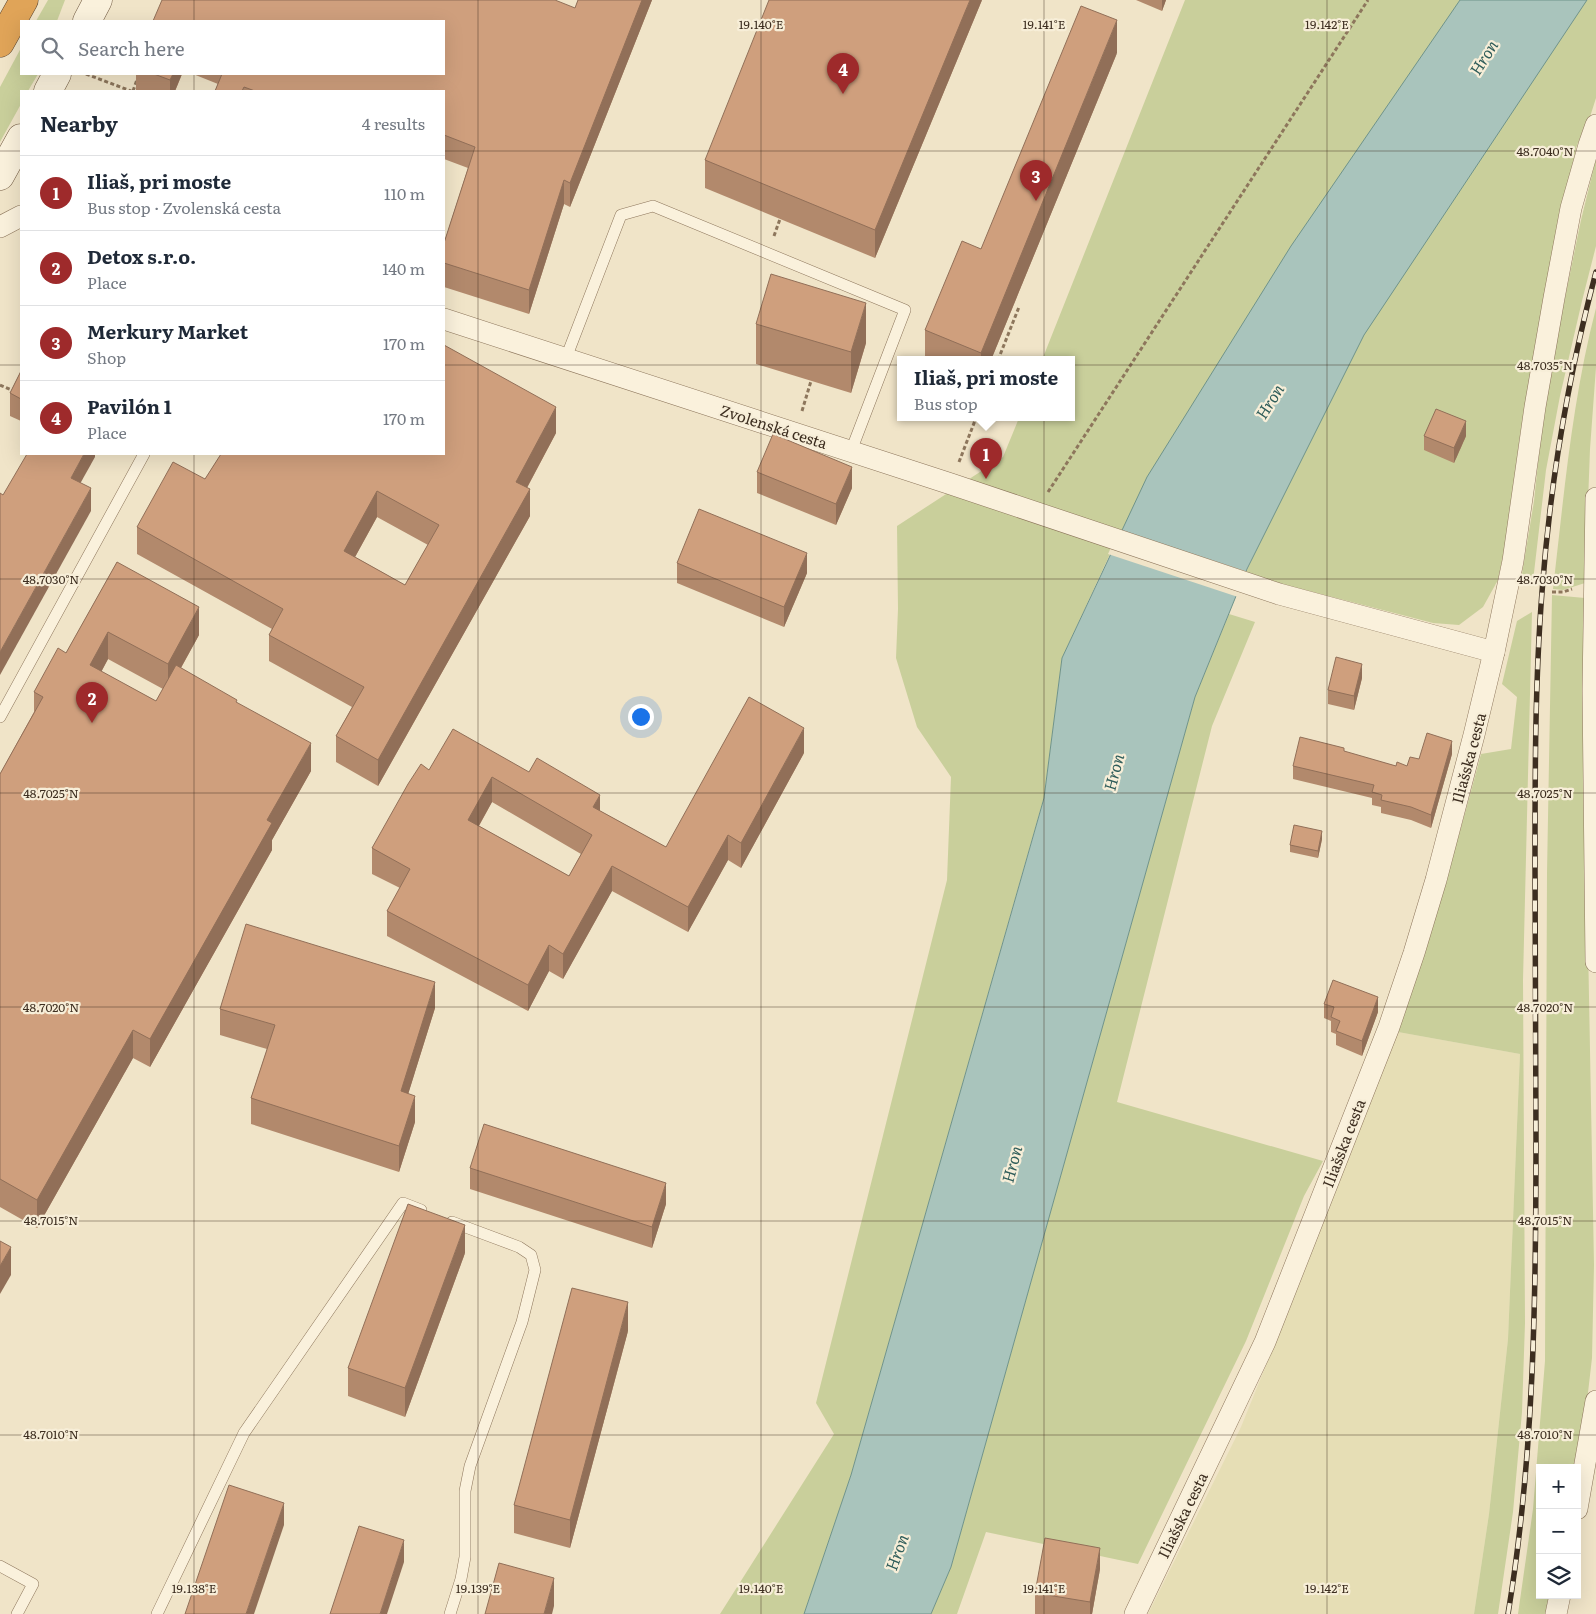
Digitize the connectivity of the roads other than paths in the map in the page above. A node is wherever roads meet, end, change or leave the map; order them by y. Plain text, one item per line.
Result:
1 (24, 0) edge
2 (98, 0) edge
3 (88, 20) edge
4 (0, 43) edge
5 (56, 75) edge
6 (49, 90) edge
7 (1596, 125) edge
8 (20, 141) edge
9 (8, 173) edge
10 (20, 217) edge
11 (0, 227) edge
12 (445, 319) edge
13 (566, 358) junction
14 (851, 451) junction
15 (143, 455) edge
16 (1596, 498) edge
17 (1596, 572) edge
18 (1494, 652) junction
19 (0, 717) edge
20 (1596, 962) edge
21 (1596, 1401) edge
22 (1581, 1486) edge
23 (0, 1566) edge
24 (1559, 1599) edge
25 (16, 1614) edge
26 (157, 1614) edge
27 (450, 1614) edge
28 (1136, 1614) edge
29 (1556, 1614) edge

1 - 4 highway
2 - 3 main road
5 - 6 main road
7 - 18 street, Iliašska cesta
8 - 9 main road
10 - 11 street
12 - 13 street, Zvolenská cesta
13 - 14 street, Zvolenská cesta
13 - 14 lane
14 - 18 street, Zvolenská cesta
15 - 19 lane
16 - 17 street
17 - 20 street
18 - 28 street, Iliašska cesta
21 - 22 street
23 - 25 lane
24 - 29 street
26 - 27 lane

